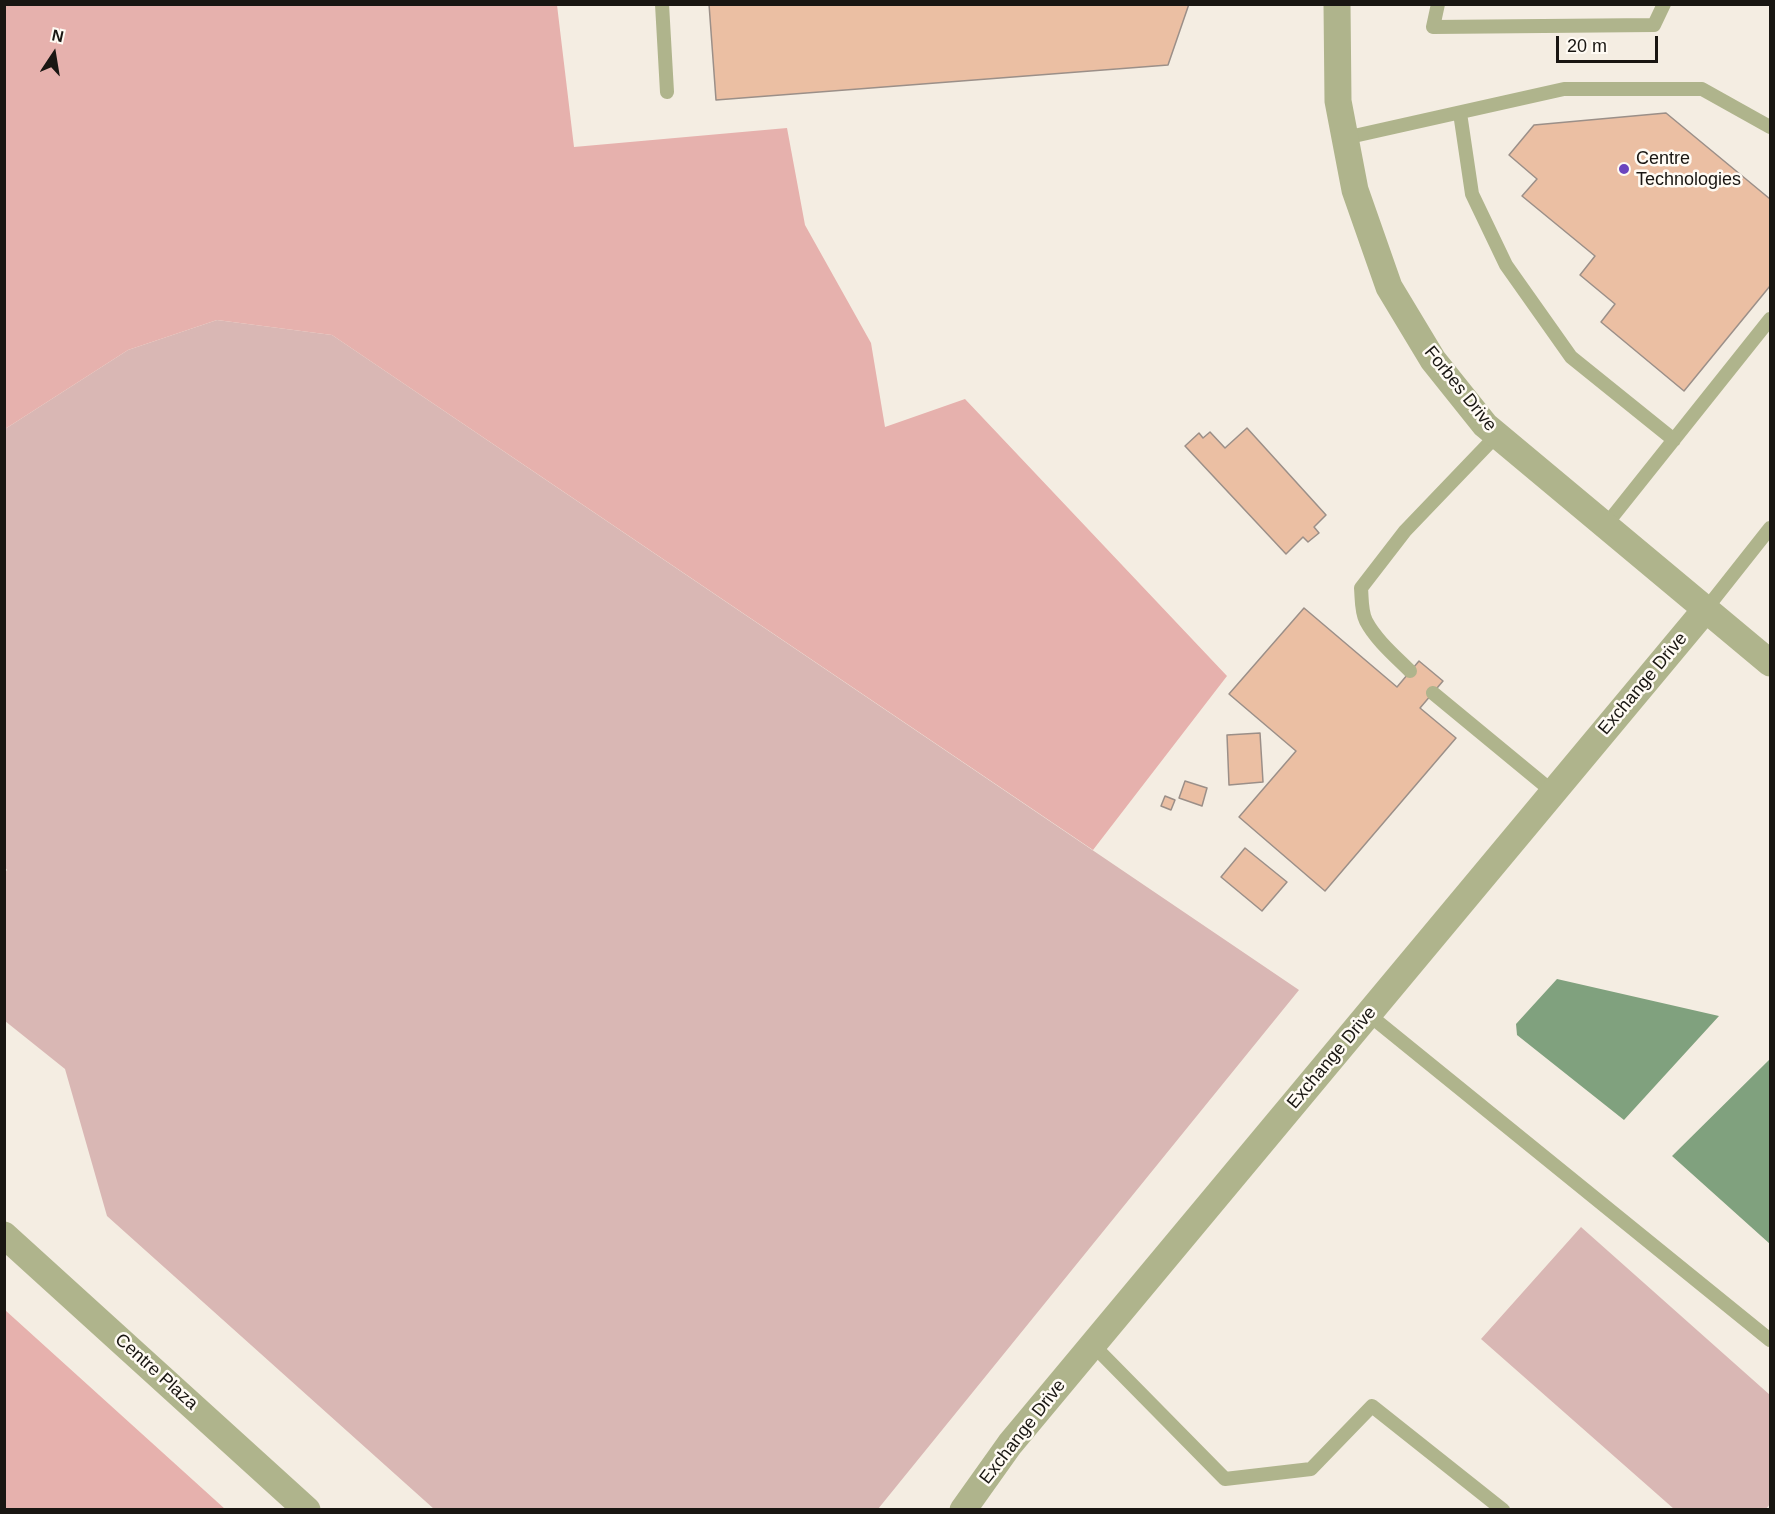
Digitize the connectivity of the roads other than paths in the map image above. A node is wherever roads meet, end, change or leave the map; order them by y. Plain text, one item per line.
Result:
1 (662, 4) edge
2 (1337, 4) edge
3 (1438, 4) edge
4 (1664, 4) edge
5 (667, 92) dead end
6 (1460, 113) junction
7 (1770, 128) edge
8 (1345, 138) junction
9 (1770, 319) edge
10 (1497, 435) junction
11 (1674, 440) junction
12 (1605, 526) junction
13 (1770, 528) edge
14 (1706, 609) junction
15 (1770, 663) edge
16 (1410, 671) dead end
17 (1433, 693) dead end
18 (1553, 792) junction
19 (1368, 1014) junction
20 (4, 1235) edge
21 (1770, 1340) edge
22 (1093, 1345) junction
23 (307, 1509) edge
24 (963, 1509) edge
25 (1503, 1509) edge

1 - 5 lane
2 - 8 street, Forbes Drive
3 - 4 lane
6 - 7 lane
6 - 8 lane
6 - 11 lane
8 - 10 street, Forbes Drive
9 - 11 lane
10 - 12 street, Forbes Drive
10 - 16 lane
11 - 12 lane
12 - 14 street, Forbes Drive
13 - 14 lane
14 - 15 street, Forbes Drive
14 - 18 street, Exchange Drive
17 - 18 lane
18 - 19 street, Exchange Drive
19 - 21 lane
19 - 22 street, Exchange Drive
20 - 23 street, Centre Plaza
22 - 24 street, Exchange Drive
22 - 25 lane

